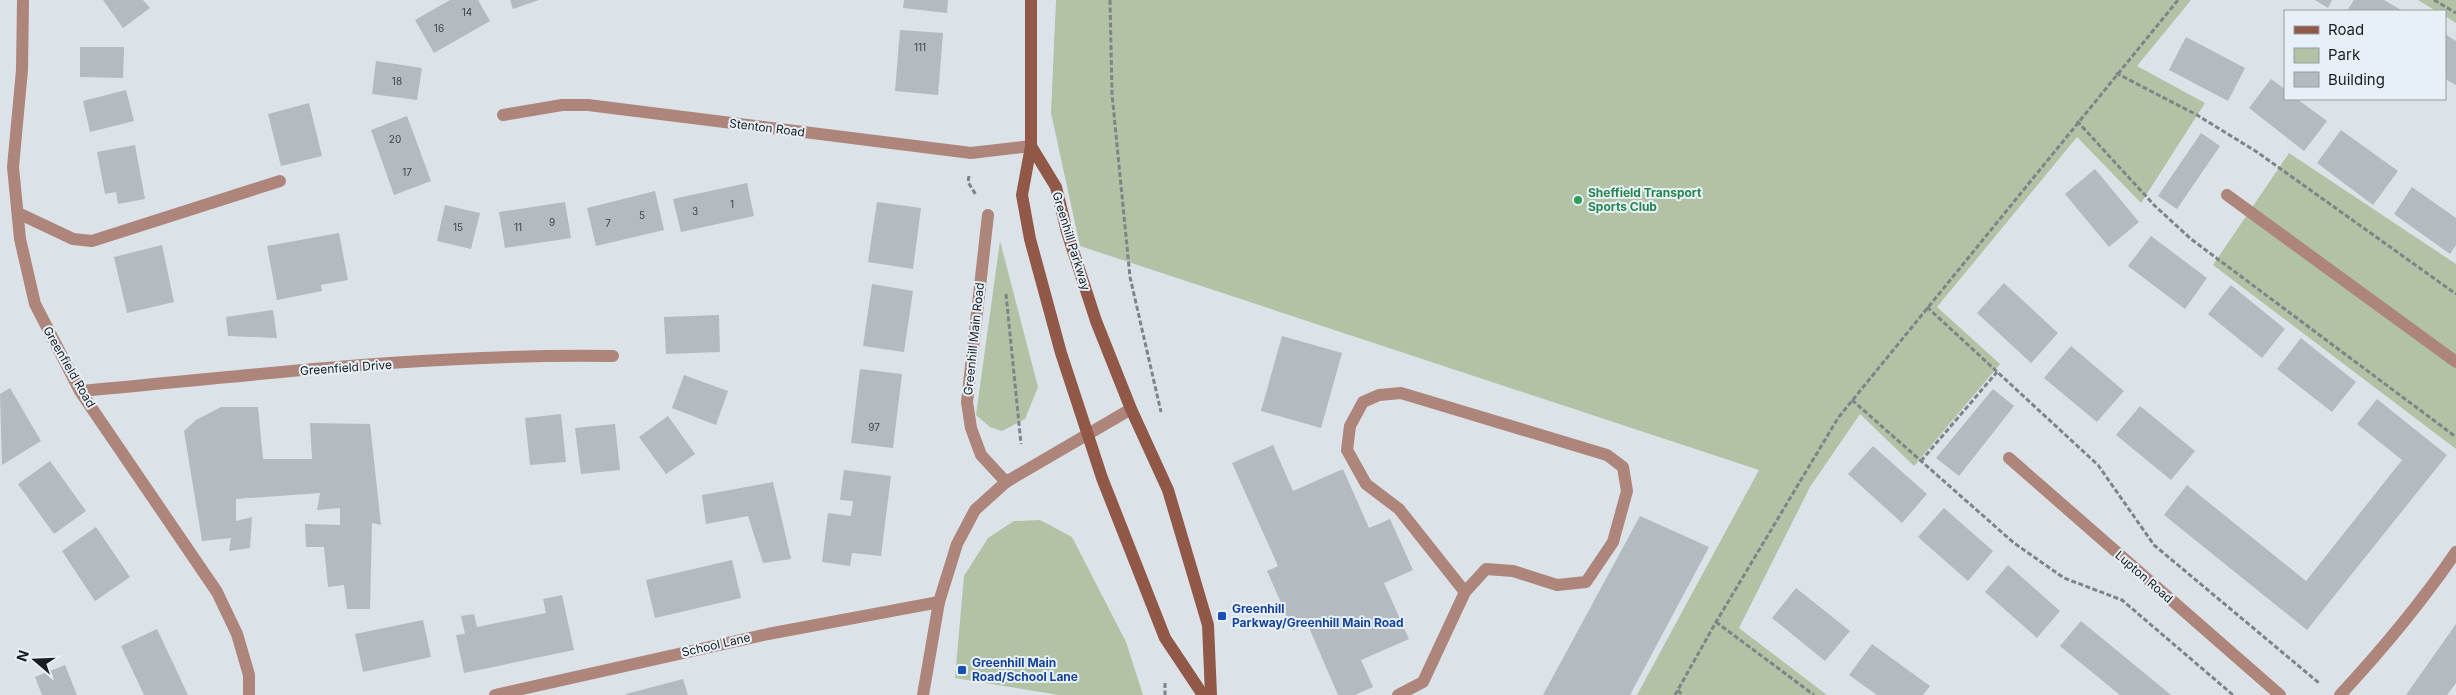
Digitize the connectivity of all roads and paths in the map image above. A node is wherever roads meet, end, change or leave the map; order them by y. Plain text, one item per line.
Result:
1 (23, 0) edge
2 (1031, 0) edge
3 (1110, 0) edge
4 (2178, 0) edge
5 (2434, 0) edge
6 (2456, 13) edge
7 (2116, 73) junction
8 (503, 115) dead end
9 (2077, 122) junction
10 (1031, 146) junction
11 (280, 182) dead end
12 (2227, 195) dead end
13 (18, 213) junction
14 (988, 215) dead end
15 (2456, 294) edge
16 (1928, 308) junction
17 (613, 356) dead end
18 (2456, 362) edge
19 (1997, 372) junction
20 (80, 391) junction
21 (1852, 400) junction
22 (1131, 408) junction
23 (1164, 420) dead end
24 (1087, 433) junction
25 (2456, 437) edge
26 (2009, 458) dead end
27 (1921, 461) junction
28 (1006, 482) junction
29 (2456, 552) edge
30 (1465, 592) junction
31 (939, 602) junction
32 (1716, 622) junction
33 (2325, 689) dead end
34 (1678, 690) junction
35 (249, 695) edge
36 (495, 695) edge
37 (923, 695) edge
38 (1203, 695) edge
39 (1211, 695) edge
40 (1398, 695) edge
41 (1675, 695) edge
42 (1682, 695) edge
43 (1814, 695) edge
44 (2233, 695) edge
45 (2280, 695) edge
46 (2340, 695) edge

1 - 13 street, Greenfield Road
2 - 10 main road
3 - 23 path
4 - 7 path
5 - 6 path
7 - 9 path
7 - 15 path
8 - 10 street, Stenton Road
9 - 16 path
9 - 25 path
10 - 22 main road, Greenhill Parkway
10 - 24 main road
11 - 13 street
12 - 18 street
13 - 20 street, Greenfield Road
14 - 28 street, Greenhill Main Road
16 - 19 path
16 - 21 path
17 - 20 street, Greenfield Drive
19 - 27 path
19 - 33 path
20 - 35 street, Greenfield Road
21 - 27 path
21 - 32 path
22 - 24 street
22 - 39 main road, Greenhill Parkway
24 - 28 street
24 - 38 main road
26 - 45 street, Lupton Road
27 - 44 path
28 - 31 street
29 - 46 street
30 - 30 street
30 - 40 street
31 - 36 street, School Lane
31 - 37 street
32 - 34 path
32 - 43 path
34 - 41 path
34 - 42 path

